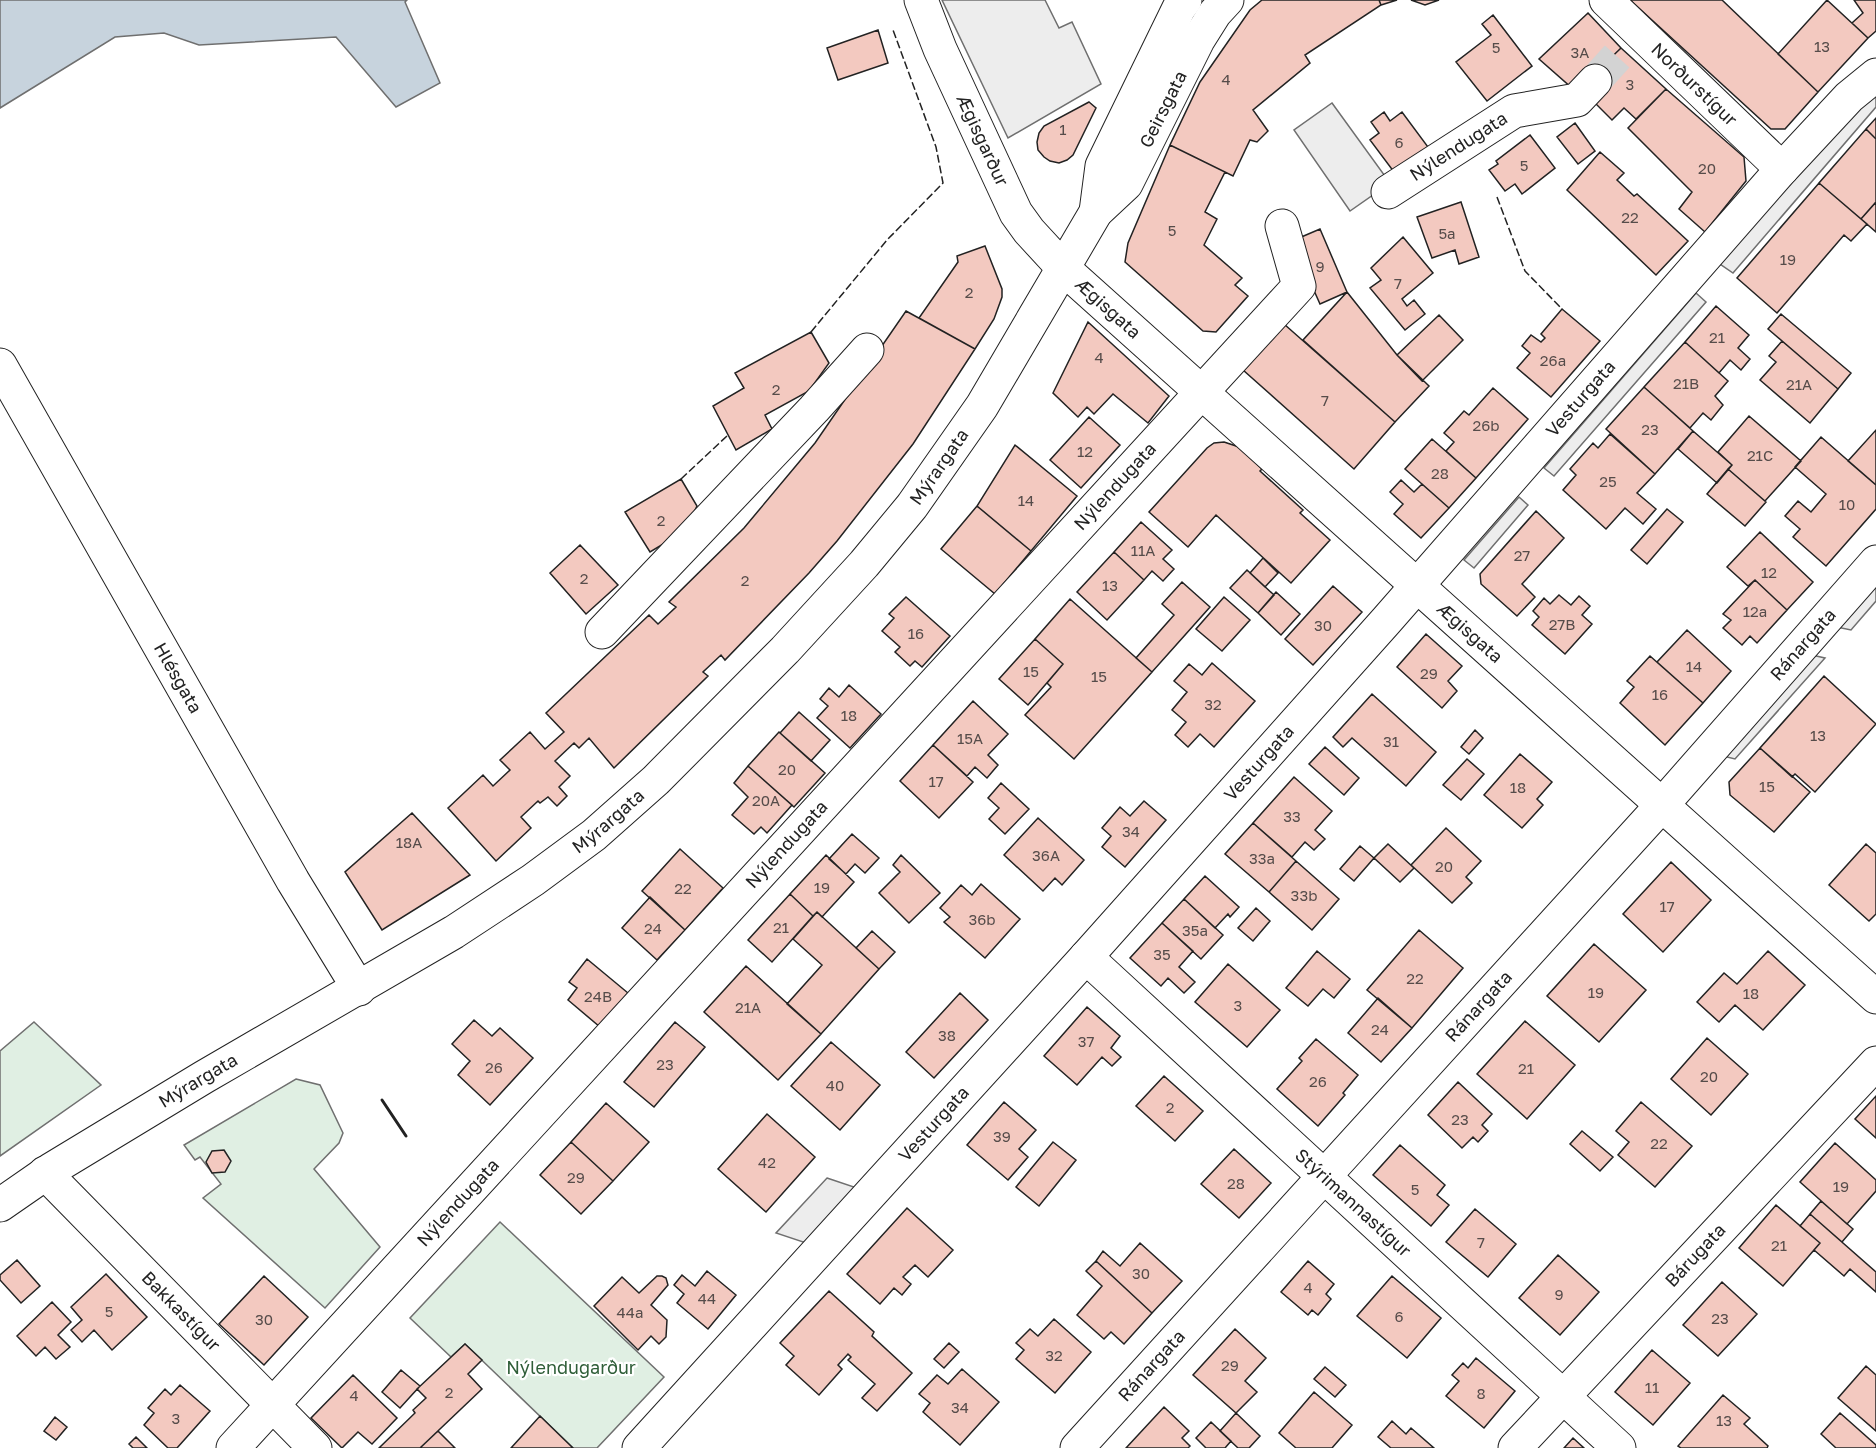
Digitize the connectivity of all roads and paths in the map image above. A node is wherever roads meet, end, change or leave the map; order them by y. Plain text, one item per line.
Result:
1 (921, 0) edge
2 (1185, 0) edge
3 (1227, 0) edge
4 (1606, 0) edge
5 (1876, 75) edge
6 (1595, 81) tunnel mouth
7 (1782, 169) junction
8 (1388, 192) dead end
9 (1095, 212) junction
10 (1282, 226) dead end
11 (1064, 268) junction
12 (867, 350) dead end
13 (0, 365) edge
14 (1202, 392) junction
15 (1876, 562) edge
16 (1417, 586) junction
17 (602, 632) dead end
18 (1662, 805) junction
19 (1086, 957) junction
20 (359, 989) junction
21 (1876, 997) edge
22 (1876, 1064) edge
23 (45, 1173) junction
24 (1324, 1176) junction
25 (0, 1205) edge
26 (1563, 1396) junction
27 (273, 1406) junction
28 (233, 1448) edge
29 (315, 1448) edge
30 (639, 1448) edge
31 (1077, 1448) edge
32 (1515, 1448) edge
33 (1619, 1448) edge

1 - 11 street, Ægisgarður
2 - 9 street, Geirsgata
3 - 9 street, Geirsgata
4 - 7 street, Norðurstígur
5 - 7 street, Vesturgata
6 - 8 street, Nýlendugata
7 - 16 street, Vesturgata
9 - 11 street, Geirsgata
10 - 14 street, Nýlendugata
11 - 14 street, Ægisgata
11 - 20 street, Mýrargata
12 - 17 street
13 - 20 street, Hlésgata
14 - 16 street, Ægisgata
14 - 27 street, Nýlendugata
15 - 18 street, Ránargata
16 - 18 street, Ægisgata
16 - 19 street, Vesturgata
18 - 21 street, Ægisgata
18 - 24 street, Ránargata
19 - 24 street, Stýrimannastígur
19 - 30 street, Vesturgata
20 - 23 street, Mýrargata
22 - 26 street, Bárugata
23 - 25 street, Mýrargata
23 - 27 street, Bakkastígur
24 - 26 street, Stýrimannastígur
24 - 31 street, Ránargata
26 - 32 street, Bárugata
26 - 33 street, Stýrimannastígur
27 - 28 street, Nýlendugata
27 - 29 street, Bakkastígur

